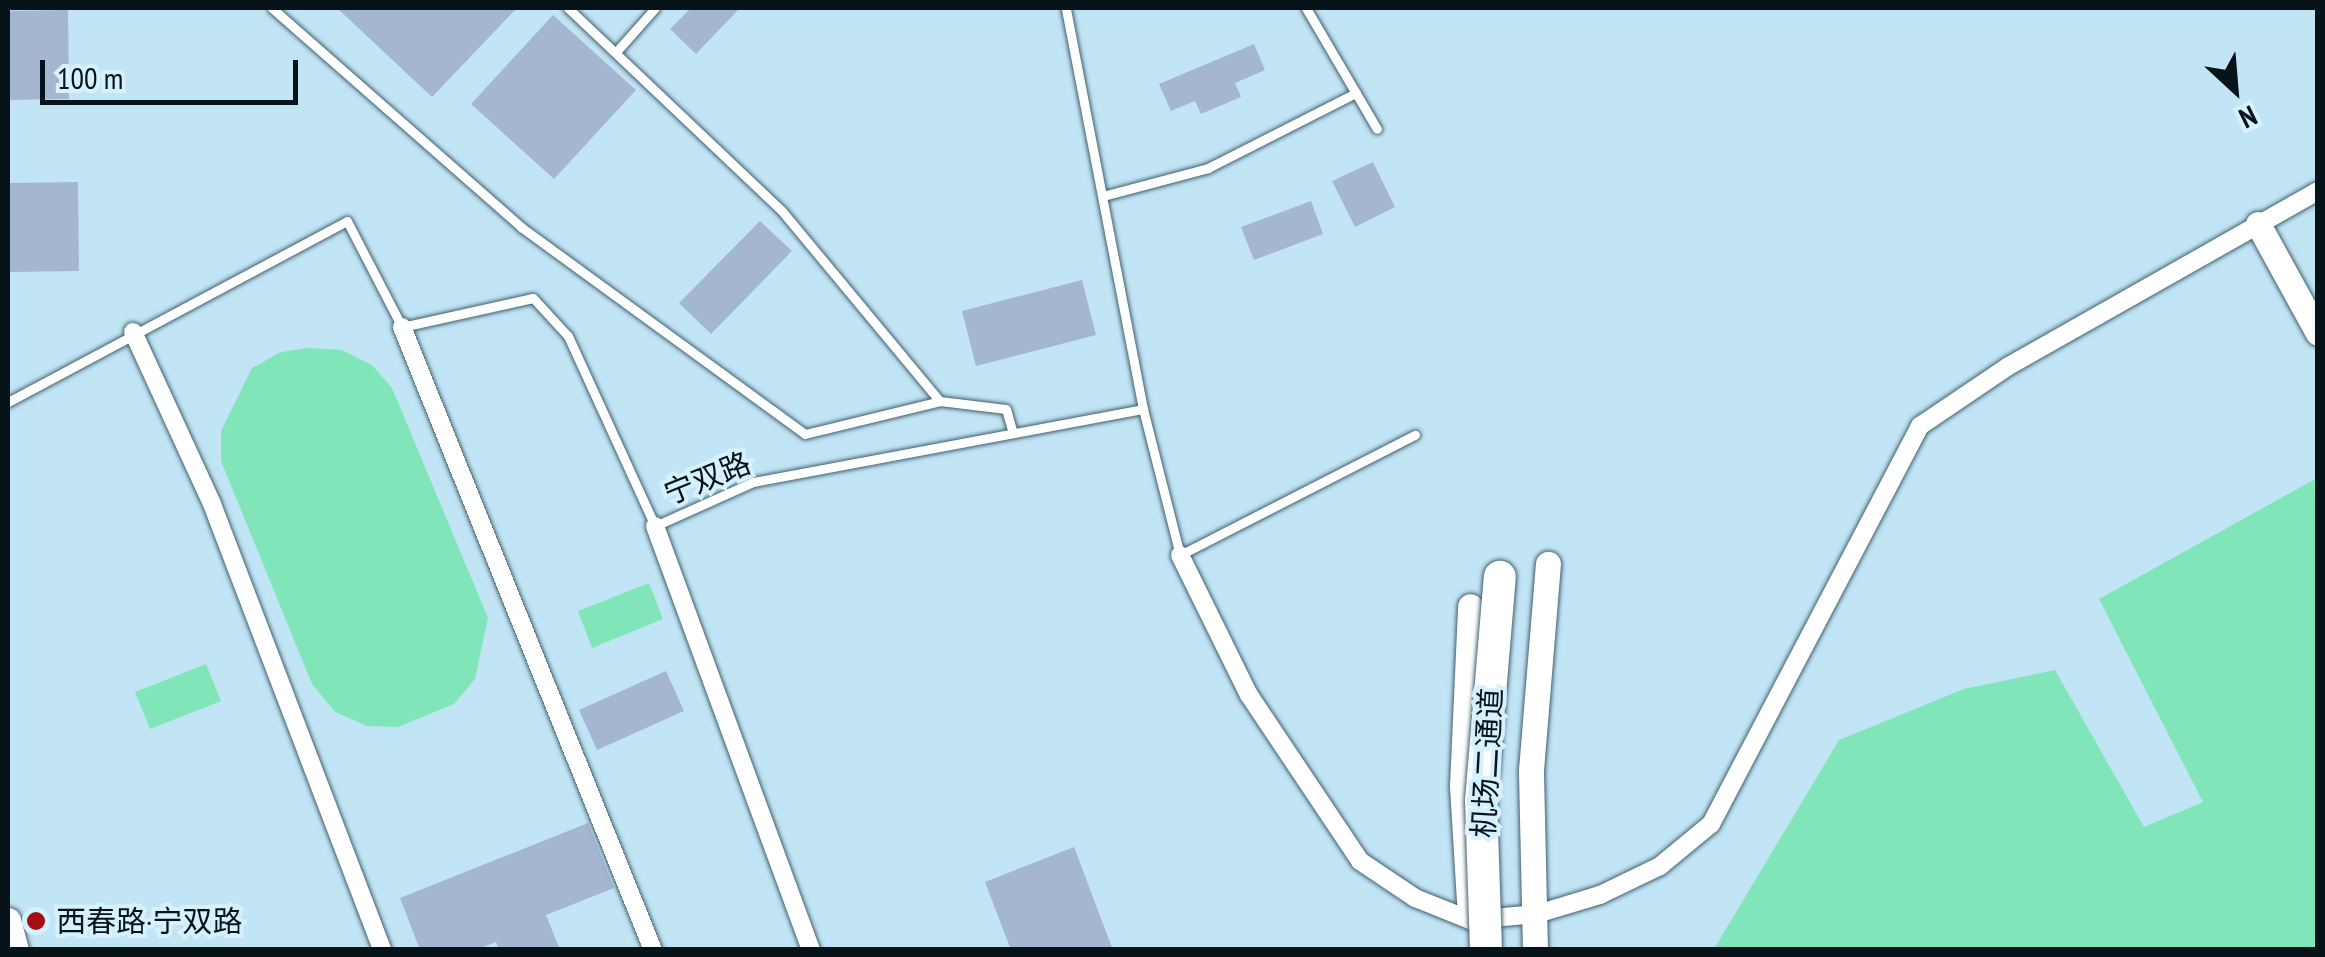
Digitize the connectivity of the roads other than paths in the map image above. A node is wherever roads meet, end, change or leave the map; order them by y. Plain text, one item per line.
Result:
1 (272, 8) edge
2 (568, 8) edge
3 (655, 8) edge
4 (1066, 8) edge
5 (1306, 8) edge
6 (616, 52) junction
7 (1356, 93) junction
8 (1377, 129) dead end
9 (2318, 191) edge
10 (1103, 196) junction
11 (2258, 224) junction
12 (402, 327) junction
13 (133, 332) junction
14 (2318, 333) edge
15 (940, 401) junction
16 (8, 402) edge
17 (1143, 409) junction
18 (1013, 433) junction
19 (1415, 434) dead end
20 (655, 526) junction
21 (1180, 555) junction
22 (1523, 574) junction
23 (1470, 606) dead end
24 (1537, 914) junction
25 (8, 920) edge
26 (1470, 920) junction
27 (16, 950) edge
28 (382, 950) edge
29 (653, 950) edge
30 (811, 950) edge
31 (1474, 950) edge
32 (1486, 950) edge
33 (1507, 950) edge
34 (1536, 950) edge

1 - 15 lane
2 - 6 lane
3 - 6 lane
4 - 10 lane
5 - 7 lane
6 - 15 lane
7 - 8 lane
7 - 10 lane
9 - 11 street
10 - 17 lane
11 - 14 street
11 - 24 street
12 - 13 lane
12 - 20 lane, 宁双路
12 - 29 street
13 - 16 lane
13 - 28 street
15 - 18 lane
17 - 18 lane, 宁双路
17 - 21 lane
18 - 20 lane, 宁双路
19 - 21 lane
20 - 30 street
21 - 26 street
22 - 24 street
22 - 32 highway, 机场二通道, bridge
22 - 33 highway
23 - 26 street
24 - 26 street
24 - 34 street
25 - 27 street
26 - 31 street

